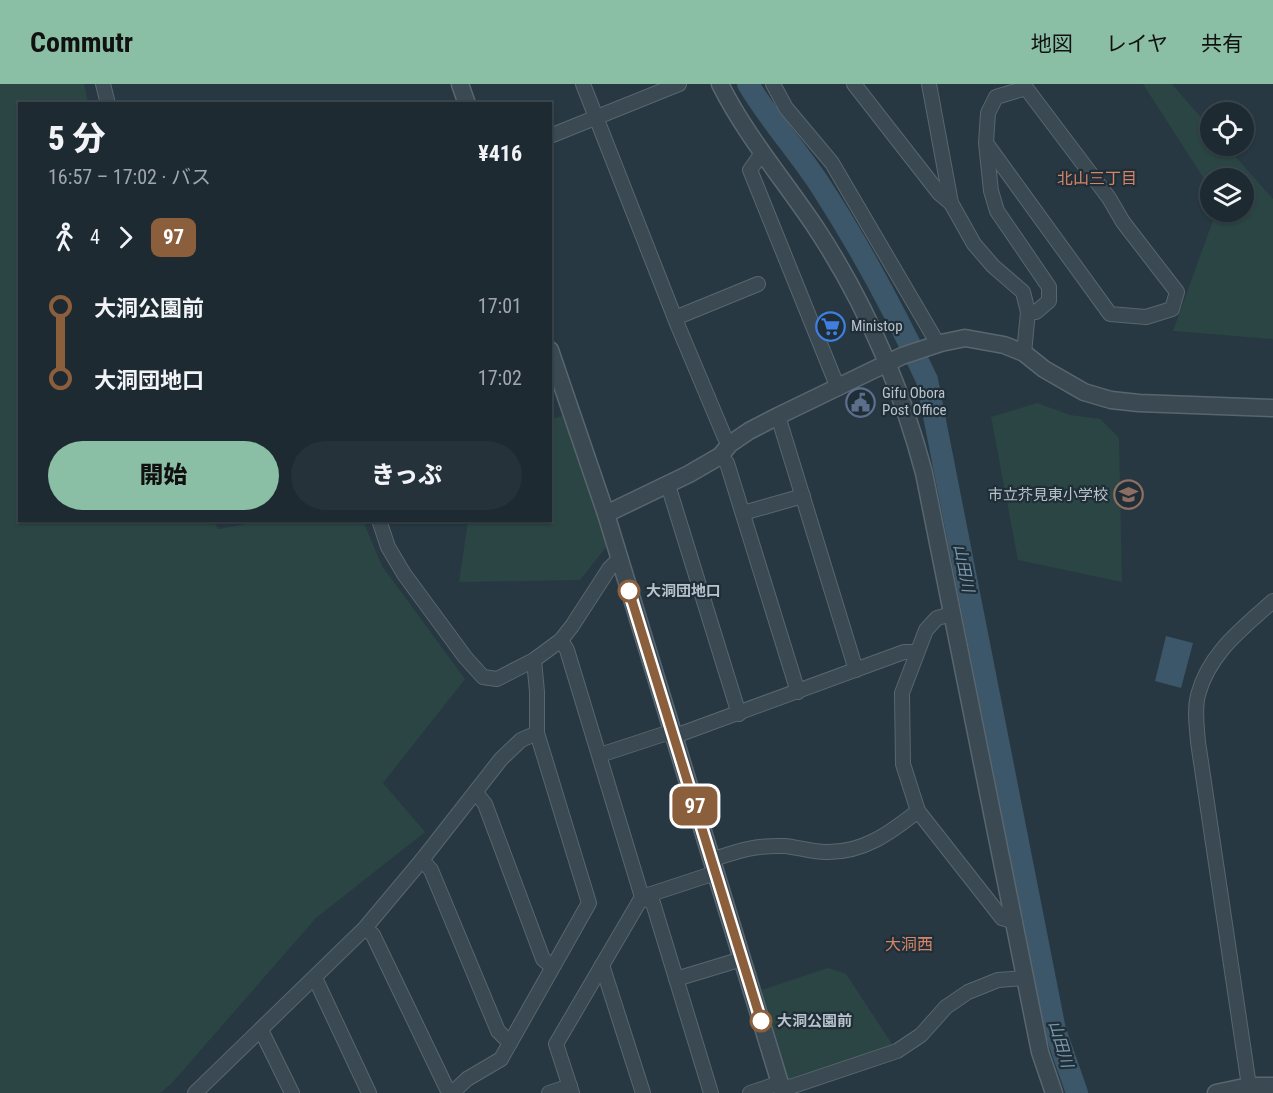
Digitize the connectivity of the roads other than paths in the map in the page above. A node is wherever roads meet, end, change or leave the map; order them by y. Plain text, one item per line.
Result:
1 (103, 84) edge
2 (460, 84) edge
3 (583, 84) edge
4 (679, 84) edge
5 (720, 84) edge
6 (773, 84) edge
7 (854, 84) edge
8 (929, 84) edge
9 (108, 102) edge
10 (466, 102) edge
11 (596, 117) junction
12 (552, 135) edge
13 (986, 144) junction
14 (762, 153) junction
15 (951, 203) junction
16 (758, 284) dead end
17 (1028, 312) junction
18 (675, 318) junction
19 (932, 345) junction
20 (1023, 353) junction
21 (552, 356) edge
22 (895, 359) junction
23 (838, 388) junction
24 (1273, 408) edge
25 (778, 416) junction
26 (725, 450) junction
27 (668, 485) junction
28 (803, 496) junction
29 (743, 513) junction
30 (606, 514) junction
31 (380, 522) edge
32 (619, 559) junction
33 (1273, 601) edge
34 (952, 614) junction
35 (561, 640) junction
36 (917, 652) junction
37 (534, 660) junction
38 (856, 670) junction
39 (798, 692) junction
40 (739, 714) junction
41 (537, 733) junction
42 (675, 736) junction
43 (600, 755) junction
44 (476, 793) junction
45 (918, 811) junction
46 (422, 861) junction
47 (713, 866) junction
48 (642, 897) junction
49 (1015, 922) junction
50 (365, 928) junction
51 (742, 959) junction
52 (602, 965) junction
53 (552, 967) junction
54 (315, 978) junction
55 (1025, 978) junction
56 (676, 979) junction
57 (261, 1030) junction
58 (510, 1043) junction
59 (1273, 1086) edge
60 (210, 1087) edge
61 (1252, 1088) edge
62 (571, 1089) edge
63 (782, 1090) edge
64 (195, 1093) edge
65 (292, 1093) edge
66 (369, 1093) edge
67 (451, 1093) edge
68 (549, 1093) edge
69 (643, 1093) edge
70 (711, 1093) edge
71 (750, 1093) edge
72 (1054, 1093) edge
73 (1216, 1093) edge

1 - 9 street
2 - 10 street
3 - 11 street
4 - 11 street
5 - 14 street
6 - 19 street
7 - 15 street
8 - 15 street
11 - 12 street
11 - 18 street
13 - 13 street
13 - 17 street
14 - 22 street
14 - 23 street
15 - 17 street
16 - 18 street
17 - 20 street
18 - 26 street
19 - 20 street
19 - 22 street
20 - 24 street
21 - 30 street
22 - 23 street
22 - 34 street
23 - 25 street
25 - 26 street
25 - 28 street
26 - 27 street
26 - 29 street
27 - 30 street
27 - 40 street
28 - 29 street
28 - 38 street
29 - 39 street
30 - 32 street
31 - 37 street
32 - 35 street
32 - 42 street
33 - 61 street
34 - 36 street
34 - 49 street
35 - 37 street
35 - 43 street
36 - 38 street
36 - 45 street
37 - 41 street
38 - 39 street
39 - 40 street
40 - 42 street
41 - 44 street
41 - 53 street
42 - 43 street
42 - 47 street
43 - 48 street
44 - 46 street
44 - 53 street
45 - 47 street
45 - 49 street
46 - 50 street
46 - 58 street
47 - 48 street
47 - 51 street
48 - 52 street
48 - 56 street
49 - 55 street
50 - 54 street
50 - 67 street
51 - 56 street
51 - 63 street
52 - 62 street
52 - 69 street
53 - 58 street
54 - 57 street
54 - 66 street
55 - 63 street
55 - 72 street
56 - 70 street
57 - 60 street
57 - 65 street
58 - 67 street
59 - 61 street
60 - 64 street
61 - 73 street
62 - 68 street
63 - 71 street

